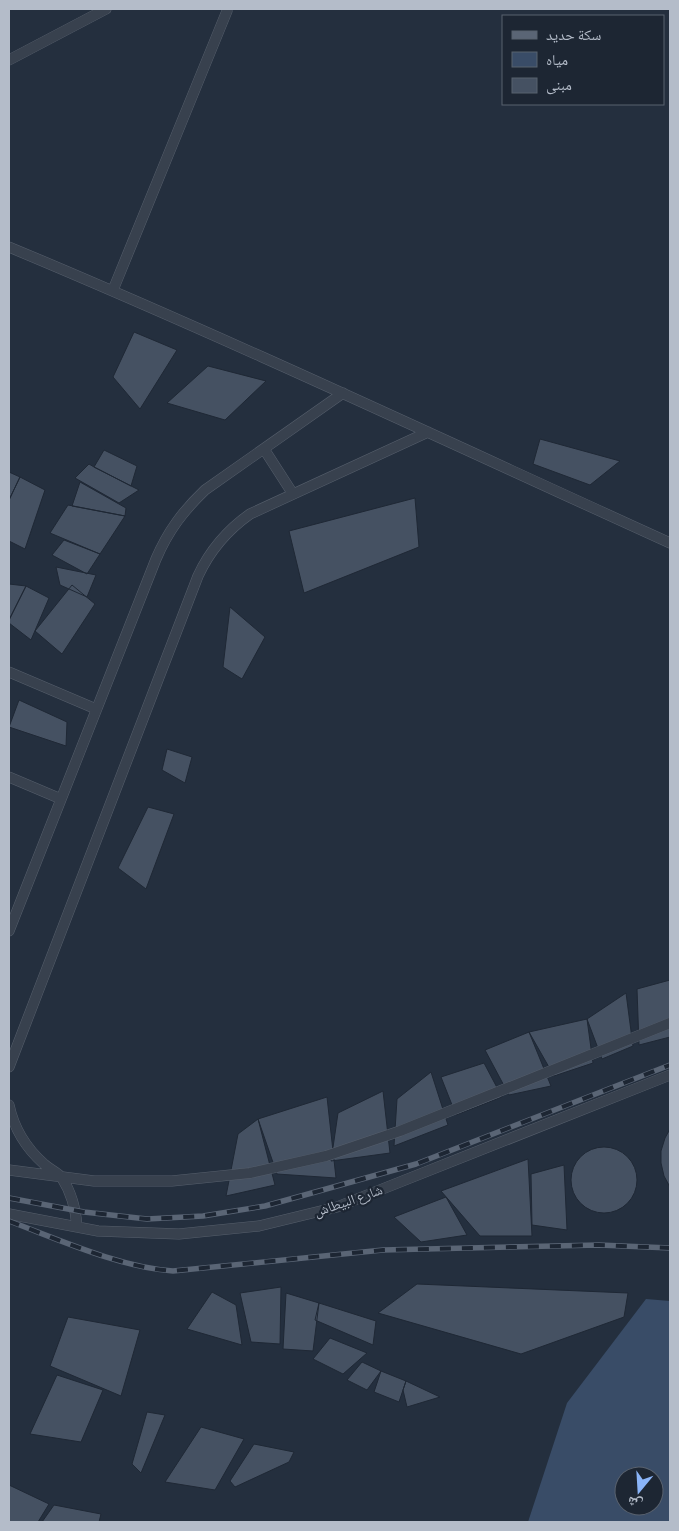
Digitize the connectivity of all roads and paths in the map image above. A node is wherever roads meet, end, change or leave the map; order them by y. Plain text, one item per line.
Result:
1 (106, 9) edge
2 (227, 11) dead end
3 (9, 60) edge
4 (9, 247) edge
5 (113, 290) junction
6 (343, 393) junction
7 (428, 432) junction
8 (264, 449) junction
9 (293, 494) junction
10 (670, 543) edge
11 (9, 672) edge
12 (96, 709) junction
13 (9, 777) edge
14 (61, 799) junction
15 (9, 931) edge
16 (670, 1022) edge
17 (9, 1067) edge
18 (670, 1075) edge
19 (9, 1105) edge
20 (9, 1170) edge
21 (62, 1177) junction
22 (9, 1214) edge
23 (77, 1227) junction

1 - 3 lane
2 - 5 lane
4 - 5 lane
5 - 6 lane
6 - 7 lane
6 - 8 lane
7 - 9 lane
7 - 10 lane
8 - 9 lane
8 - 12 lane
9 - 17 lane
11 - 12 lane
12 - 14 lane
13 - 14 lane
14 - 15 lane
16 - 21 lane
18 - 23 lane, شارع البيطاش
19 - 21 lane
20 - 21 lane
21 - 23 lane
22 - 23 lane, شارع البيطاش

